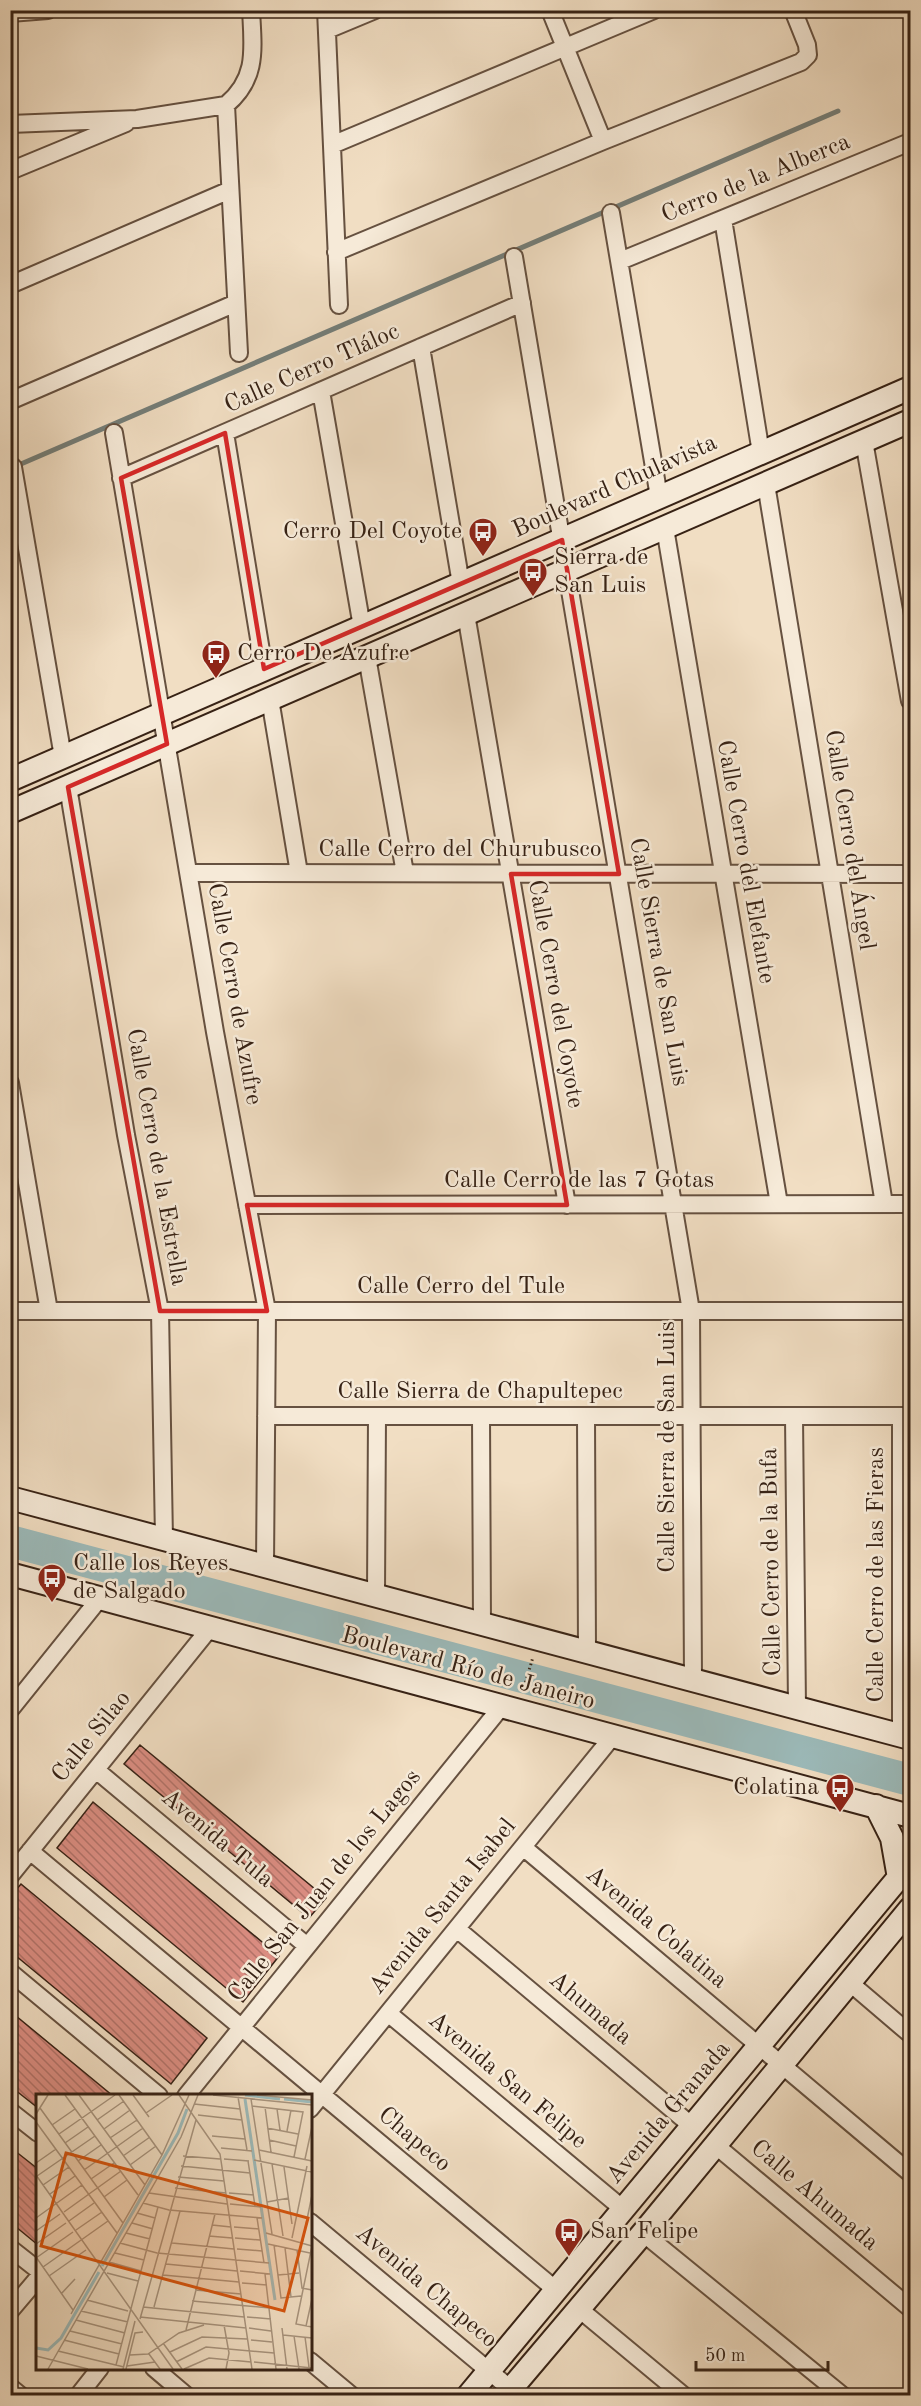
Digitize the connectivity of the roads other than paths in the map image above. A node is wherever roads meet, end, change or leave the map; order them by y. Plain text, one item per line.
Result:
1 (48, 10) edge
2 (251, 10) edge
3 (326, 10) edge
4 (375, 10) edge
5 (550, 10) edge
6 (654, 10) edge
7 (793, 10) edge
8 (10, 13) edge
9 (327, 30) junction
10 (565, 47) junction
11 (226, 105) junction
12 (137, 119) junction
13 (10, 124) edge
14 (603, 141) junction
15 (910, 141) edge
16 (332, 146) junction
17 (10, 171) edge
18 (230, 190) junction
19 (612, 213) dead end
20 (723, 219) junction
21 (336, 252) junction
22 (514, 257) dead end
23 (620, 261) junction
24 (10, 285) edge
25 (236, 303) junction
26 (522, 303) junction
27 (339, 306) dead end
28 (421, 347) junction
29 (239, 353) dead end
30 (910, 388) edge
31 (321, 391) junction
32 (10, 400) edge
33 (910, 421) edge
34 (114, 433) dead end
35 (225, 433) junction
36 (864, 441) junction
37 (761, 453) junction
38 (13, 467) dead end
39 (122, 478) junction
40 (766, 484) junction
41 (659, 497) junction
42 (16, 524) edge
43 (665, 528) junction
44 (562, 540) junction
45 (567, 570) junction
46 (461, 584) junction
47 (466, 614) junction
48 (362, 627) junction
49 (367, 657) junction
50 (264, 669) junction
51 (270, 699) junction
52 (910, 701) edge
53 (161, 714) junction
54 (167, 744) junction
55 (63, 757) junction
56 (10, 780) edge
57 (68, 787) junction
58 (10, 812) edge
59 (189, 873) junction
60 (299, 873) junction
61 (405, 873) junction
62 (511, 874) junction
63 (619, 874) junction
64 (723, 874) junction
65 (830, 874) junction
66 (910, 874) edge
67 (10, 1083) edge
68 (779, 1204) junction
69 (884, 1204) junction
70 (910, 1204) edge
71 (247, 1205) junction
72 (567, 1205) junction
73 (675, 1205) junction
74 (10, 1311) edge
75 (49, 1311) junction
76 (160, 1311) junction
77 (267, 1311) junction
78 (691, 1311) junction
79 (910, 1311) edge
80 (266, 1416) junction
81 (377, 1416) junction
82 (481, 1416) junction
83 (586, 1416) junction
84 (691, 1416) junction
85 (794, 1416) junction
86 (906, 1416) edge
87 (10, 1498) edge
88 (164, 1539) junction
89 (265, 1566) junction
90 (10, 1574) edge
91 (376, 1595) junction
92 (100, 1598) junction
93 (482, 1623) junction
94 (210, 1628) junction
95 (587, 1651) junction
96 (693, 1680) junction
97 (797, 1707) junction
98 (510, 1708) junction
99 (10, 1710) edge
100 (613, 1736) junction
101 (906, 1736) edge
102 (96, 1770) junction
103 (876, 1806) junction
104 (910, 1815) edge
105 (523, 1847) junction
106 (30, 1851) junction
107 (905, 1871) edge
108 (10, 1876) edge
109 (910, 1909) edge
110 (457, 1929) junction
111 (307, 1946) junction
112 (10, 1972) edge
113 (849, 1982) junction
114 (388, 2013) junction
115 (241, 2027) junction
116 (910, 2034) edge
117 (759, 2046) junction
118 (781, 2064) junction
119 (157, 2094) edge
120 (188, 2094) edge
121 (322, 2094) junction
122 (312, 2106) edge
123 (10, 2111) edge
124 (692, 2126) junction
125 (36, 2131) edge
126 (714, 2144) junction
127 (910, 2173) edge
128 (623, 2209) junction
129 (312, 2224) edge
130 (643, 2233) junction
131 (10, 2248) edge
132 (36, 2269) edge
133 (36, 2280) edge
134 (556, 2289) junction
135 (578, 2308) junction
136 (910, 2308) edge
137 (10, 2312) edge
138 (312, 2363) edge
139 (98, 2370) edge
140 (156, 2370) edge
141 (489, 2371) junction
142 (10, 2387) edge
143 (511, 2393) edge
144 (21, 2396) edge
145 (78, 2396) edge
146 (187, 2396) edge
147 (352, 2396) edge
148 (468, 2396) edge
149 (684, 2396) edge
150 (843, 2396) edge

1 - 8 street
2 - 11 street
3 - 9 street
4 - 9 street
5 - 10 street
6 - 10 street
7 - 14 street
9 - 16 street
10 - 14 street
10 - 16 street
11 - 12 street
11 - 18 street
12 - 13 street
12 - 17 street
14 - 21 street
15 - 20 street, Cerro de la Alberca
16 - 21 street
18 - 24 street
18 - 25 street
19 - 23 street
20 - 23 street, Cerro de la Alberca
20 - 37 street
21 - 27 street
22 - 26 street, Calle Sierra de San Luis
23 - 41 street
25 - 29 street
25 - 32 street
26 - 28 street, Calle Cerro Tláloc
26 - 44 street, Calle Sierra de San Luis
28 - 31 street, Calle Cerro Tláloc
28 - 46 street
30 - 37 main road, Boulevard Chulavista
31 - 35 street, Calle Cerro Tláloc
31 - 48 street
33 - 36 main road
34 - 39 street, Calle Cerro de Azufre
35 - 39 street, Calle Cerro Tláloc
35 - 50 street
36 - 40 main road
36 - 52 street
37 - 41 main road, Boulevard Chulavista
38 - 42 street
39 - 53 street, Calle Cerro de Azufre
40 - 43 main road
40 - 65 street, Calle Cerro del Ángel
41 - 44 main road, Boulevard Chulavista
42 - 55 street
43 - 45 main road
43 - 64 street, Calle Cerro del Elefante
44 - 45 street, Calle Sierra de San Luis
44 - 46 main road, Boulevard Chulavista
45 - 47 main road
45 - 63 street, Calle Sierra de San Luis
46 - 48 main road, Boulevard Chulavista
47 - 49 main road
47 - 62 street, Calle Cerro del Coyote
48 - 50 main road, Boulevard Chulavista
49 - 51 main road
49 - 61 street
50 - 53 main road, Boulevard Chulavista
51 - 54 main road
51 - 60 street
53 - 54 street, Calle Cerro de Azufre
53 - 55 main road, Boulevard Chulavista
54 - 57 main road
54 - 59 street, Calle Cerro de Azufre
55 - 56 main road, Boulevard Chulavista
57 - 58 main road
57 - 76 street, Calle Cerro de la Estrella
59 - 60 street, Calle Cerro del Churubusco
59 - 71 street, Calle Cerro de Azufre
60 - 61 street, Calle Cerro del Churubusco
61 - 62 street, Calle Cerro del Churubusco
62 - 63 street, Calle Cerro del Churubusco
62 - 72 street, Calle Cerro del Coyote
63 - 64 street, Calle Cerro del Churubusco
63 - 73 street, Calle Sierra de San Luis
64 - 65 street, Calle Cerro del Churubusco
64 - 68 street, Calle Cerro del Elefante
65 - 66 street, Calle Cerro del Churubusco
65 - 69 street, Calle Cerro del Ángel
67 - 75 street
68 - 69 street, Calle Cerro de las 7 Gotas
68 - 73 street, Calle Cerro de las 7 Gotas
69 - 70 street, Calle Cerro de las 7 Gotas
71 - 72 street, Calle Cerro de las 7 Gotas
71 - 77 street, Calle Cerro de Azufre
72 - 73 street, Calle Cerro de las 7 Gotas
73 - 78 street, Calle Sierra de San Luis
74 - 75 street, Calle Cerro del Tule
75 - 76 street, Calle Cerro del Tule
76 - 77 street, Calle Cerro del Tule
76 - 88 street, Calle Cerro de la Estrella
77 - 78 street, Calle Cerro del Tule
77 - 80 street, Calle Cerro de Azufre
78 - 79 street, Calle Cerro del Tule
78 - 84 street, Calle Sierra de San Luis
80 - 81 street, Calle Sierra de Chapultepec
80 - 89 street, Calle Cerro de Azufre
81 - 82 street, Calle Sierra de Chapultepec
81 - 91 street
82 - 83 street, Calle Sierra de Chapultepec
82 - 93 street
83 - 84 street, Calle Sierra de Chapultepec
83 - 95 street
84 - 85 street, Calle Sierra de Chapultepec
84 - 96 street, Calle Sierra de San Luis
85 - 86 street, Calle Sierra de Chapultepec
85 - 97 street, Calle Cerro de la Bufa
86 - 101 street, Calle Cerro de las Fieras
87 - 88 main road, Boulevard Río de Janeiro
88 - 89 main road, Boulevard Río de Janeiro
89 - 91 main road, Boulevard Río de Janeiro
90 - 92 main road, Boulevard Río de Janeiro
91 - 93 main road, Boulevard Río de Janeiro
92 - 94 main road, Boulevard Río de Janeiro
92 - 99 street
93 - 95 main road, Boulevard Río de Janeiro
94 - 98 main road, Boulevard Río de Janeiro
94 - 102 street, Calle Silao
95 - 96 main road, Boulevard Río de Janeiro
96 - 97 main road, Boulevard Río de Janeiro
97 - 101 main road, Boulevard Río de Janeiro
98 - 100 main road, Boulevard Río de Janeiro
98 - 111 street, Calle San Juan de los Lagos
100 - 103 main road, Boulevard Río de Janeiro
100 - 105 street, Avenida Santa Isabel
102 - 106 street, Calle Silao
102 - 111 street, Avenida Tula
103 - 104 main road, Boulevard Río de Janeiro
103 - 107 main road
105 - 110 street, Avenida Santa Isabel
105 - 117 street, Avenida Colatina
106 - 108 street, Calle Silao
106 - 115 street
107 - 117 main road, Avenida Granada
109 - 113 main road
110 - 114 street, Avenida Santa Isabel
110 - 124 street, Ahumada
111 - 115 street, Calle San Juan de los Lagos
112 - 119 street
113 - 116 street
113 - 118 main road
114 - 121 street, Avenida Santa Isabel
114 - 128 street, Avenida San Felipe
115 - 120 street, Calle San Juan de los Lagos
115 - 121 street, Chapeco
117 - 118 street, Avenida Colatina
117 - 124 main road, Avenida Granada
118 - 126 main road
118 - 127 street, Avenida Colatina
121 - 122 street, Avenida Santa Isabel
121 - 134 street, Chapeco
123 - 125 street
124 - 128 main road, Avenida Granada
126 - 130 main road
126 - 136 street, Calle Ahumada
128 - 134 main road, Avenida Granada
129 - 141 street, Avenida Chapeco
130 - 135 main road
130 - 150 street
131 - 132 street
133 - 137 street
134 - 141 main road, Avenida Granada
135 - 143 main road
135 - 149 street
138 - 147 street
139 - 145 street
140 - 146 street
141 - 143 street, Avenida Chapeco
141 - 148 main road, Avenida Granada
142 - 144 street

